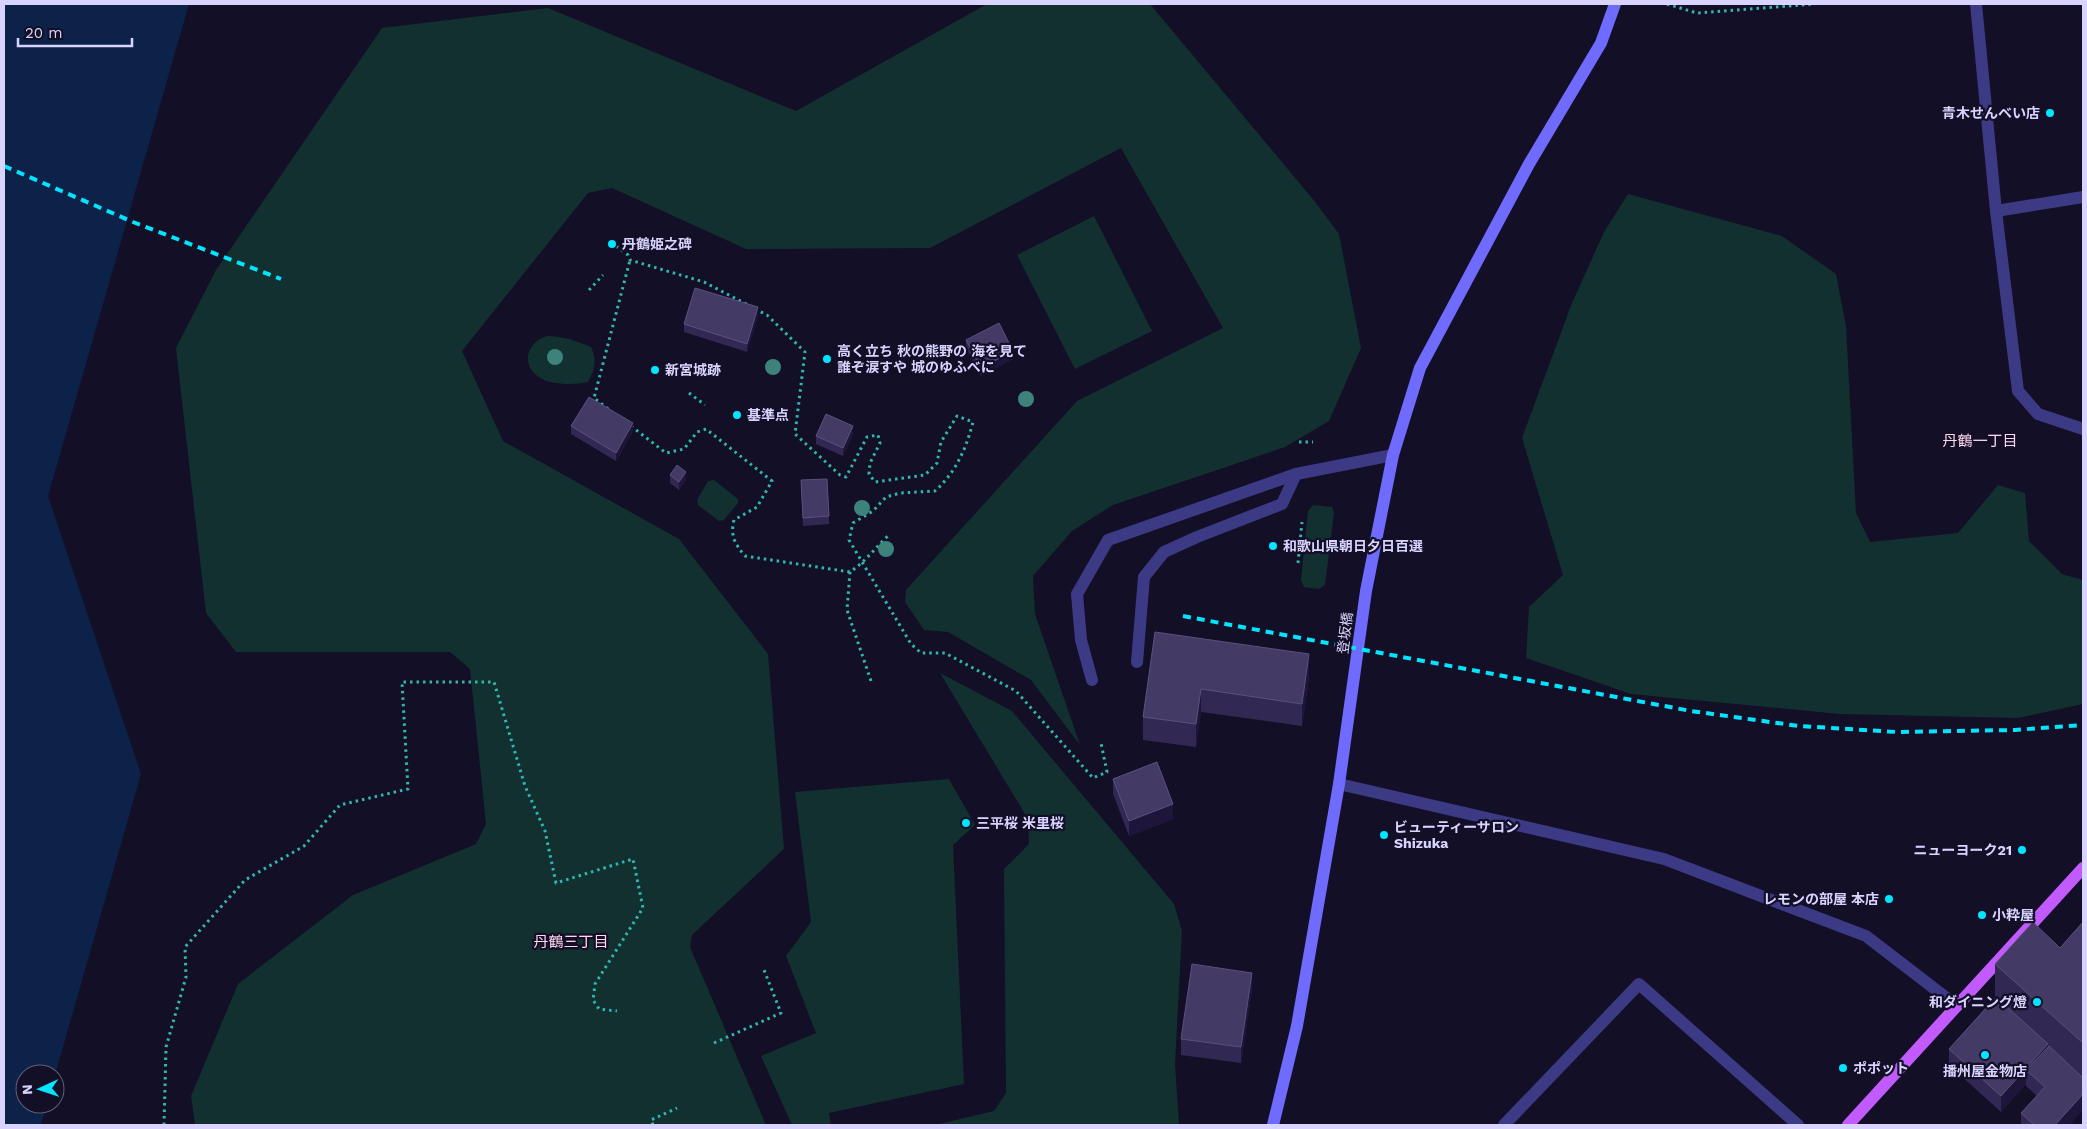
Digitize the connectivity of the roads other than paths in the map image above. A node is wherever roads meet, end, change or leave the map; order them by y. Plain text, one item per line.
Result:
1 (1615, 4) edge
2 (1976, 4) edge
3 (2083, 197) edge
4 (1996, 211) junction
5 (2083, 429) edge
6 (1393, 455) junction
7 (1296, 474) junction
8 (1137, 662) dead end
9 (1092, 680) dead end
10 (1338, 784) junction
11 (2083, 868) edge
12 (1957, 1006) junction
13 (1273, 1125) edge
14 (1504, 1125) edge
15 (1798, 1125) edge
16 (1848, 1125) edge

1 - 6 street, 登坂橋
2 - 4 street
3 - 4 street
4 - 5 street
6 - 7 street
6 - 10 street, 登坂橋
7 - 8 street
7 - 9 street
10 - 12 street
10 - 13 street, 登坂橋
11 - 12 main road
12 - 16 main road
14 - 15 street

